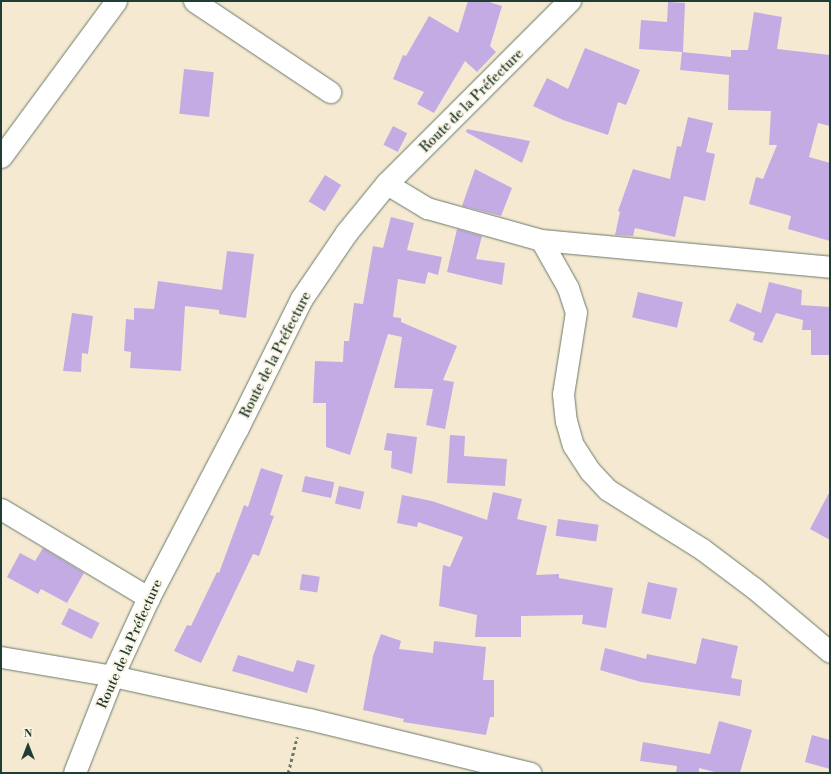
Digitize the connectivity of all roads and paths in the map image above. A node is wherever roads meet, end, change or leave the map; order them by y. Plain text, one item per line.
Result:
1 (116, 1) edge
2 (194, 1) edge
3 (570, 1) edge
4 (330, 92) dead end
5 (1, 157) edge
6 (388, 184) junction
7 (541, 240) junction
8 (830, 267) edge
9 (1, 510) edge
10 (149, 598) junction
11 (830, 652) edge
12 (1, 657) edge
13 (113, 676) junction
14 (302, 717) junction
15 (518, 771) edge
16 (75, 773) edge
17 (288, 773) edge

1 - 5 street
2 - 4 street
3 - 6 street, Route de la Préfecture
6 - 7 street
6 - 10 street, Route de la Préfecture
7 - 8 street
7 - 11 street
9 - 10 street
10 - 13 street, Route de la Préfecture
12 - 13 street
13 - 14 street
13 - 16 street, Route de la Préfecture
14 - 15 street
14 - 17 path

